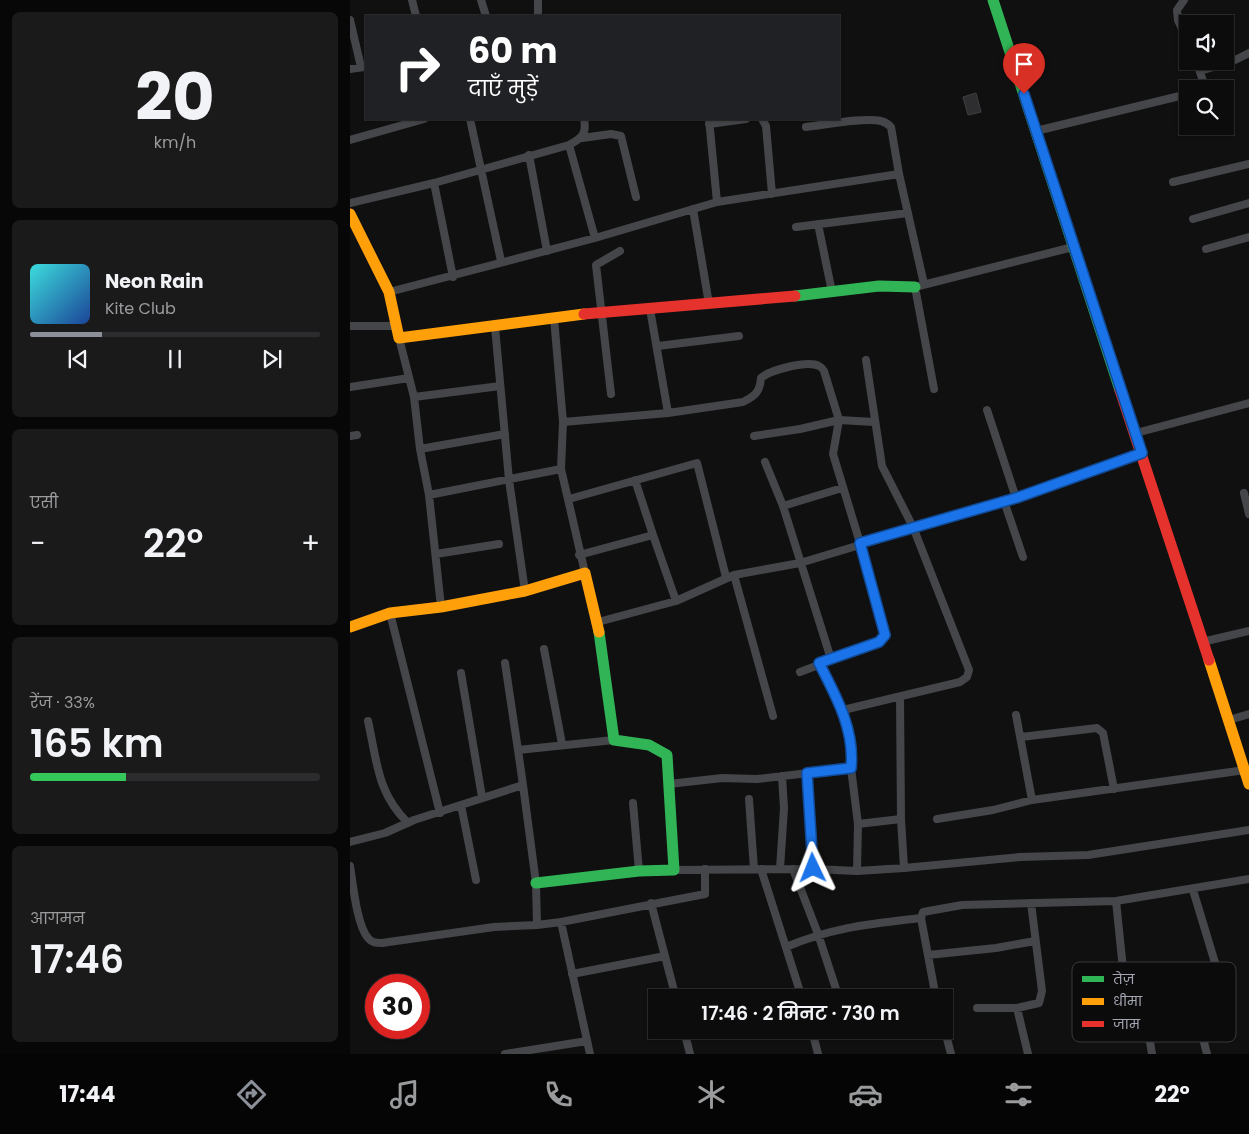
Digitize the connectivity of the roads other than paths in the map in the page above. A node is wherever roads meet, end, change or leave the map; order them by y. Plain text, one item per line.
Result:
1 (412, 0) edge
2 (481, 0) edge
3 (538, 0) edge
4 (993, 0) edge
5 (1184, 0) edge
6 (416, 15) edge
7 (486, 15) edge
8 (538, 15) edge
9 (350, 20) edge
10 (1179, 22) edge
11 (1249, 53) edge
12 (364, 67) edge
13 (350, 69) edge
14 (1200, 71) joint
15 (1203, 80) edge
16 (1179, 96) edge
17 (420, 120) edge
18 (470, 120) edge
19 (584, 120) edge
20 (734, 120) edge
21 (763, 120) edge
22 (709, 122) edge
23 (806, 127) dead end
24 (1036, 132) junction
25 (582, 138) junction
26 (350, 140) edge
27 (569, 145) junction
28 (529, 155) junction
29 (1249, 165) edge
30 (481, 169) junction
31 (899, 174) junction
32 (1173, 182) dead end
33 (434, 183) junction
34 (772, 194) junction
35 (636, 197) dead end
36 (717, 202) junction
37 (350, 203) edge
38 (1249, 203) edge
39 (693, 209) junction
40 (908, 213) junction
41 (1193, 219) dead end
42 (351, 221) edge
43 (818, 224) junction
44 (796, 227) dead end
45 (1249, 237) edge
46 (595, 238) junction
47 (1073, 247) junction
48 (547, 250) junction
49 (1206, 250) dead end
50 (620, 251) dead end
51 (501, 261) junction
52 (453, 277) junction
53 (920, 285) junction
54 (389, 292) junction
55 (832, 292) junction
56 (709, 304) junction
57 (650, 309) junction
58 (602, 312) junction
59 (554, 318) junction
60 (350, 326) edge
61 (395, 326) junction
62 (495, 327) junction
63 (739, 336) dead end
64 (399, 338) junction
65 (658, 346) junction
66 (866, 360) dead end
67 (409, 378) junction
68 (500, 386) junction
69 (350, 387) edge
70 (934, 389) dead end
71 (611, 394) dead end
72 (414, 397) junction
73 (1249, 403) edge
74 (987, 410) dead end
75 (668, 413) junction
76 (839, 420) junction
77 (563, 422) junction
78 (874, 422) junction
79 (505, 434) junction
80 (1136, 434) junction
81 (754, 436) dead end
82 (420, 449) junction
83 (1142, 453) junction
84 (765, 462) dead end
85 (561, 469) junction
86 (509, 480) junction
87 (635, 480) junction
88 (842, 488) junction
89 (1244, 493) dead end
90 (429, 495) junction
91 (1016, 498) junction
92 (569, 499) junction
93 (1004, 501) junction
94 (783, 506) junction
95 (1249, 514) edge
96 (913, 527) junction
97 (653, 535) junction
98 (860, 543) junction
99 (499, 544) dead end
100 (436, 554) junction
101 (579, 555) junction
102 (1023, 557) dead end
103 (800, 563) junction
104 (584, 573) junction
105 (730, 576) junction
106 (525, 591) junction
107 (676, 601) junction
108 (441, 607) junction
109 (390, 613) junction
110 (598, 622) junction
111 (350, 627) edge
112 (1249, 631) edge
113 (1202, 642) junction
114 (544, 649) dead end
115 (830, 659) junction
116 (505, 663) dead end
117 (819, 663) junction
118 (800, 672) dead end
119 (461, 673) dead end
120 (900, 697) junction
121 (843, 710) junction
122 (1249, 714) edge
123 (1016, 715) dead end
124 (773, 716) dead end
125 (1229, 720) junction
126 (368, 721) dead end
127 (1021, 737) junction
128 (614, 740) junction
129 (562, 744) junction
130 (518, 750) junction
131 (851, 768) junction
132 (1244, 770) junction
133 (807, 773) junction
134 (782, 776) junction
135 (669, 784) junction
136 (1249, 784) edge
137 (523, 785) junction
138 (1114, 789) junction
139 (482, 797) junction
140 (749, 799) dead end
141 (1032, 800) junction
142 (633, 803) dead end
143 (461, 805) junction
144 (440, 813) junction
145 (901, 819) junction
146 (937, 819) dead end
147 (408, 823) junction
148 (858, 824) junction
149 (1249, 830) edge
150 (350, 842) edge
151 (350, 866) edge
152 (813, 868) junction
153 (904, 868) junction
154 (705, 869) junction
155 (758, 869) junction
156 (780, 869) junction
157 (794, 869) junction
158 (639, 870) junction
159 (674, 870) junction
160 (857, 871) junction
161 (1249, 879) edge
162 (476, 880) dead end
163 (536, 883) junction
164 (1193, 890) junction
165 (1116, 901) junction
166 (651, 903) junction
167 (1031, 904) junction
168 (921, 918) junction
169 (561, 922) junction
170 (537, 925) junction
171 (818, 934) junction
172 (1035, 941) junction
173 (786, 947) junction
174 (928, 954) junction
175 (665, 956) junction
176 (1122, 962) edge
177 (1215, 962) edge
178 (572, 974) junction
179 (674, 989) edge
180 (799, 989) edge
181 (836, 989) edge
182 (934, 989) edge
183 (977, 1008) dead end
184 (1017, 1008) junction
185 (686, 1039) edge
186 (814, 1039) edge
187 (947, 1039) edge
188 (587, 1042) junction
189 (505, 1054) edge
190 (590, 1054) edge
191 (690, 1054) edge
192 (818, 1054) edge
193 (951, 1054) edge
194 (1028, 1054) edge

1 - 6 street
2 - 7 street
3 - 8 street
4 - 24 street
5 - 10 street
9 - 12 street
11 - 14 street
12 - 13 street
14 - 15 street
16 - 24 street
17 - 26 street
18 - 30 street
19 - 25 street
20 - 22 street
21 - 34 street
22 - 36 street
23 - 31 street
24 - 47 street
25 - 27 street
25 - 35 street
27 - 28 street
27 - 46 street
28 - 30 street
28 - 48 street
29 - 32 street
30 - 33 street
30 - 51 street
31 - 34 street
31 - 40 street
33 - 37 street
33 - 52 street
34 - 36 street
36 - 39 street
38 - 41 street
39 - 46 street
39 - 56 street
40 - 43 street
40 - 53 street
42 - 54 street
43 - 44 street
43 - 55 street
45 - 49 street
46 - 48 street
47 - 53 street
47 - 80 street
48 - 51 street
50 - 58 street
51 - 52 street
52 - 54 street
53 - 55 street
53 - 70 street
54 - 61 street
55 - 56 street
56 - 57 street
57 - 58 street
57 - 65 street
58 - 59 street
58 - 71 street
59 - 62 street
59 - 77 street
60 - 61 street
61 - 64 street
62 - 64 street
62 - 68 street
63 - 65 street
64 - 67 street
65 - 75 street
66 - 78 street
67 - 69 street
67 - 72 street
68 - 72 street
68 - 79 street
72 - 82 street
73 - 80 street
74 - 91 street
75 - 76 street
75 - 77 street
76 - 78 street
76 - 81 street
76 - 88 street
77 - 85 street
78 - 96 street
79 - 82 street
79 - 86 street
80 - 83 street
82 - 90 street
83 - 91 street
83 - 113 street
84 - 94 street
85 - 86 street
85 - 92 street
86 - 90 street
86 - 106 street
87 - 92 street
87 - 97 street
87 - 105 street
88 - 94 street
88 - 98 street
89 - 95 street
90 - 100 street
91 - 93 street
92 - 101 street
93 - 96 street
93 - 102 street
94 - 103 street
96 - 98 street
96 - 120 street
97 - 101 street
97 - 107 street
98 - 103 street
98 - 115 street
99 - 100 street
100 - 108 street
101 - 104 street
103 - 105 street
103 - 115 street
104 - 106 street
104 - 110 street
105 - 107 street
105 - 124 street
106 - 108 street
107 - 110 street
108 - 109 street
109 - 111 street
109 - 144 street
110 - 128 street
112 - 113 street
113 - 125 street
114 - 129 street
115 - 117 street
116 - 130 street
117 - 118 street
117 - 121 street
119 - 139 street
120 - 121 street
120 - 145 street
121 - 131 street
122 - 125 street
123 - 127 street
125 - 132 street
126 - 147 street
127 - 138 street
127 - 141 street
128 - 129 street
128 - 135 street
129 - 130 street
130 - 137 street
131 - 133 street
131 - 148 street
132 - 136 street
132 - 138 street
133 - 134 street
133 - 152 street
134 - 135 street
134 - 156 street
135 - 159 street
137 - 139 street
137 - 163 street
138 - 141 street
139 - 143 street
140 - 155 street
141 - 146 street
142 - 158 street
143 - 144 street
143 - 162 street
144 - 147 street
145 - 148 street
145 - 153 street
147 - 150 street
148 - 160 street
149 - 153 street
151 - 170 street
152 - 157 street
152 - 160 street
153 - 160 street
154 - 155 street
154 - 159 street
154 - 166 street
155 - 156 street
155 - 173 street
156 - 157 street
157 - 171 street
158 - 159 street
158 - 163 street
161 - 164 street
163 - 170 street
164 - 165 street
164 - 177 street
165 - 167 street
165 - 176 street
166 - 169 street
166 - 175 street
167 - 168 street
167 - 172 street
168 - 171 street
168 - 174 street
169 - 170 street
169 - 178 street
171 - 173 street
171 - 181 street
172 - 174 street
172 - 184 street
173 - 180 street
174 - 182 street
175 - 178 street
175 - 179 street
178 - 188 street
183 - 184 street
184 - 194 street
185 - 191 street
186 - 192 street
187 - 193 street
188 - 189 street
188 - 190 street

